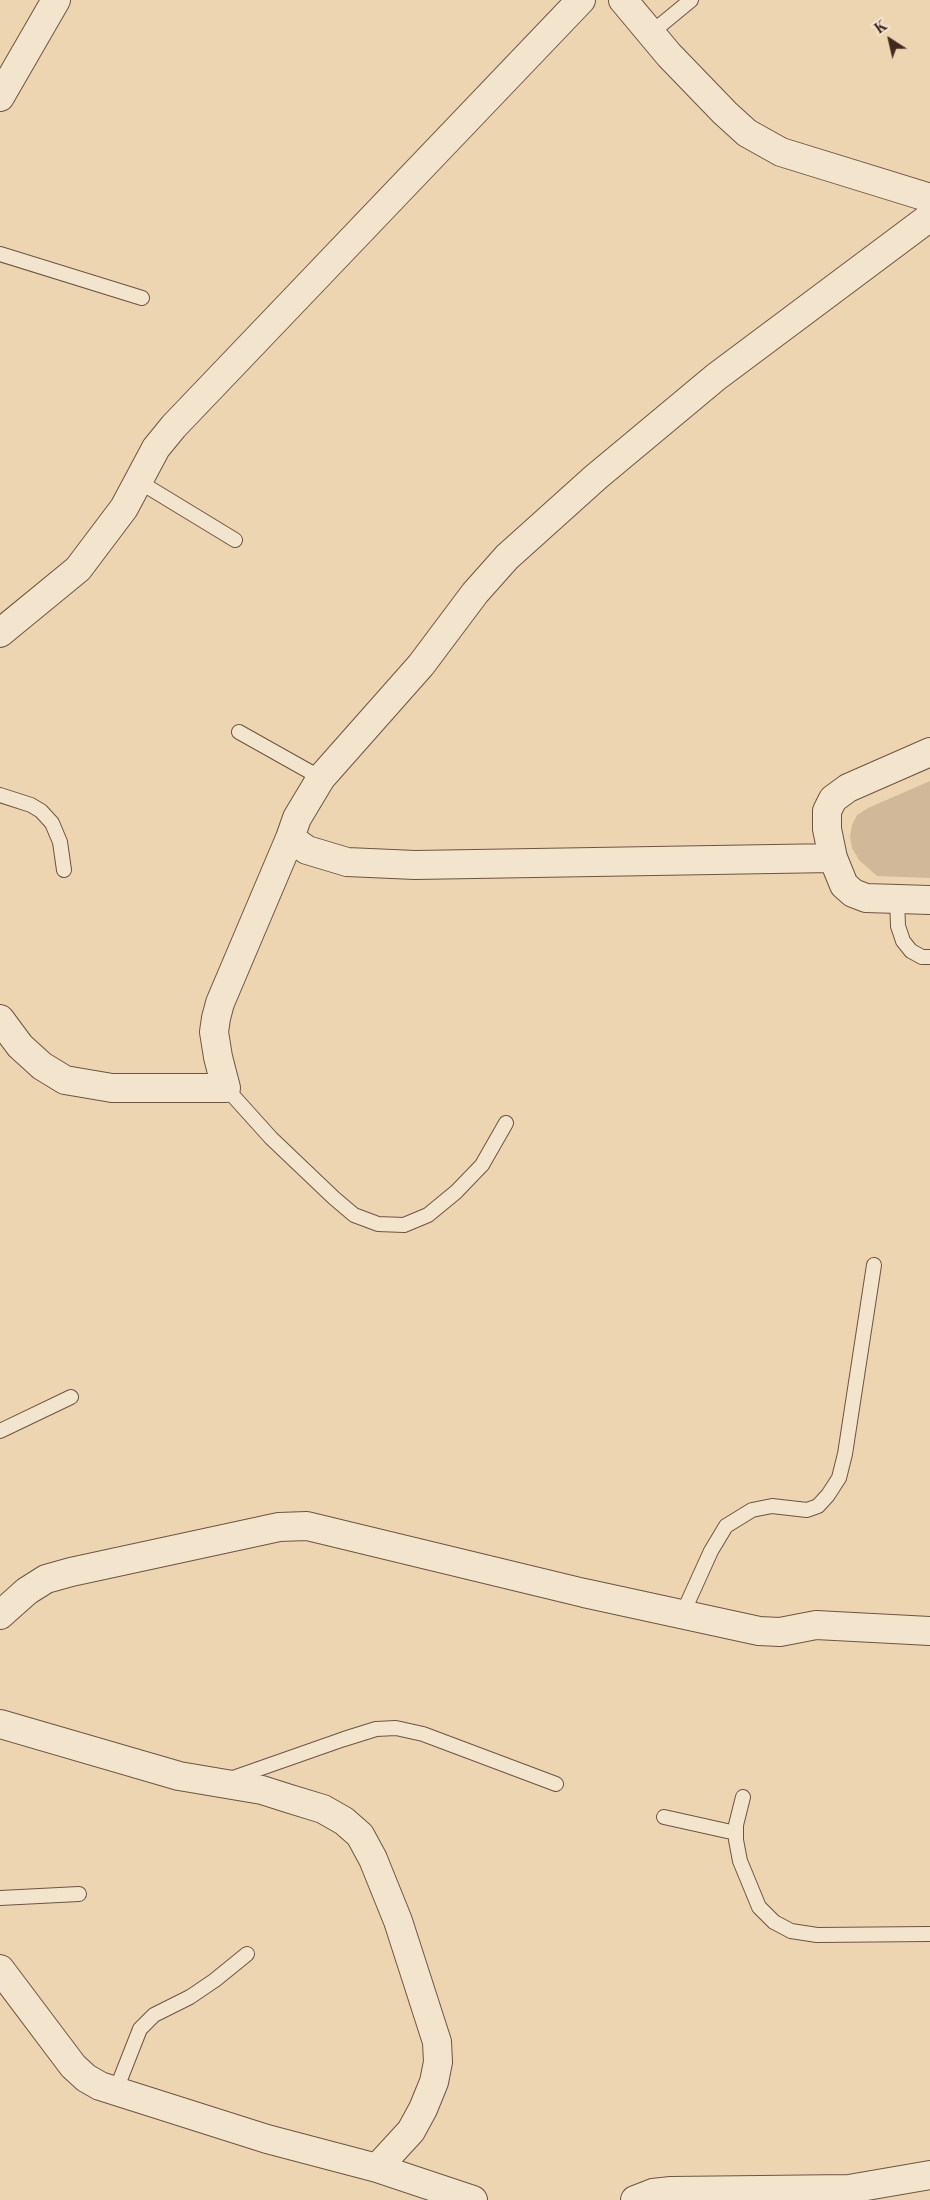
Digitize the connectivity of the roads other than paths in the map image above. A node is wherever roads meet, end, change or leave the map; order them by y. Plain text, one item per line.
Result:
1 (56, 0) edge
2 (581, 0) edge
3 (623, 0) edge
4 (691, 0) edge
5 (651, 33) junction
6 (0, 98) edge
7 (930, 198) edge
8 (930, 217) edge
9 (0, 254) edge
10 (142, 298) dead end
11 (138, 481) junction
12 (235, 540) dead end
13 (0, 632) edge
14 (238, 732) dead end
15 (930, 752) edge
16 (321, 778) junction
17 (0, 795) edge
18 (290, 838) junction
19 (833, 858) junction
20 (64, 870) dead end
21 (897, 899) junction
22 (930, 900) edge
23 (930, 957) edge
24 (0, 1019) edge
25 (226, 1088) junction
26 (506, 1123) dead end
27 (874, 1265) dead end
28 (71, 1397) dead end
29 (0, 1431) edge
30 (0, 1615) edge
31 (682, 1615) junction
32 (930, 1631) edge
33 (0, 1724) edge
34 (220, 1783) junction
35 (556, 1784) dead end
36 (742, 1797) dead end
37 (664, 1817) dead end
38 (736, 1833) junction
39 (79, 1894) dead end
40 (0, 1898) edge
41 (930, 1934) edge
42 (247, 1954) dead end
43 (0, 1969) edge
44 (116, 2090) junction
45 (377, 2168) junction
46 (929, 2178) edge
47 (473, 2200) edge
48 (635, 2200) edge

1 - 6 street
2 - 11 street
3 - 5 street
4 - 5 lane
5 - 7 street
8 - 16 street
9 - 10 lane
11 - 12 lane
11 - 13 street
14 - 16 lane
15 - 19 street
16 - 18 street
17 - 20 lane
18 - 19 street
18 - 25 street
19 - 21 street
21 - 22 street
21 - 23 lane
24 - 25 street
25 - 26 lane
27 - 31 lane
28 - 29 lane
30 - 31 street
31 - 32 street
33 - 34 street
34 - 35 lane
34 - 45 street
36 - 38 lane
37 - 38 lane
38 - 41 lane
39 - 40 lane
42 - 44 lane
43 - 44 street
44 - 45 street
45 - 47 street
46 - 48 street

